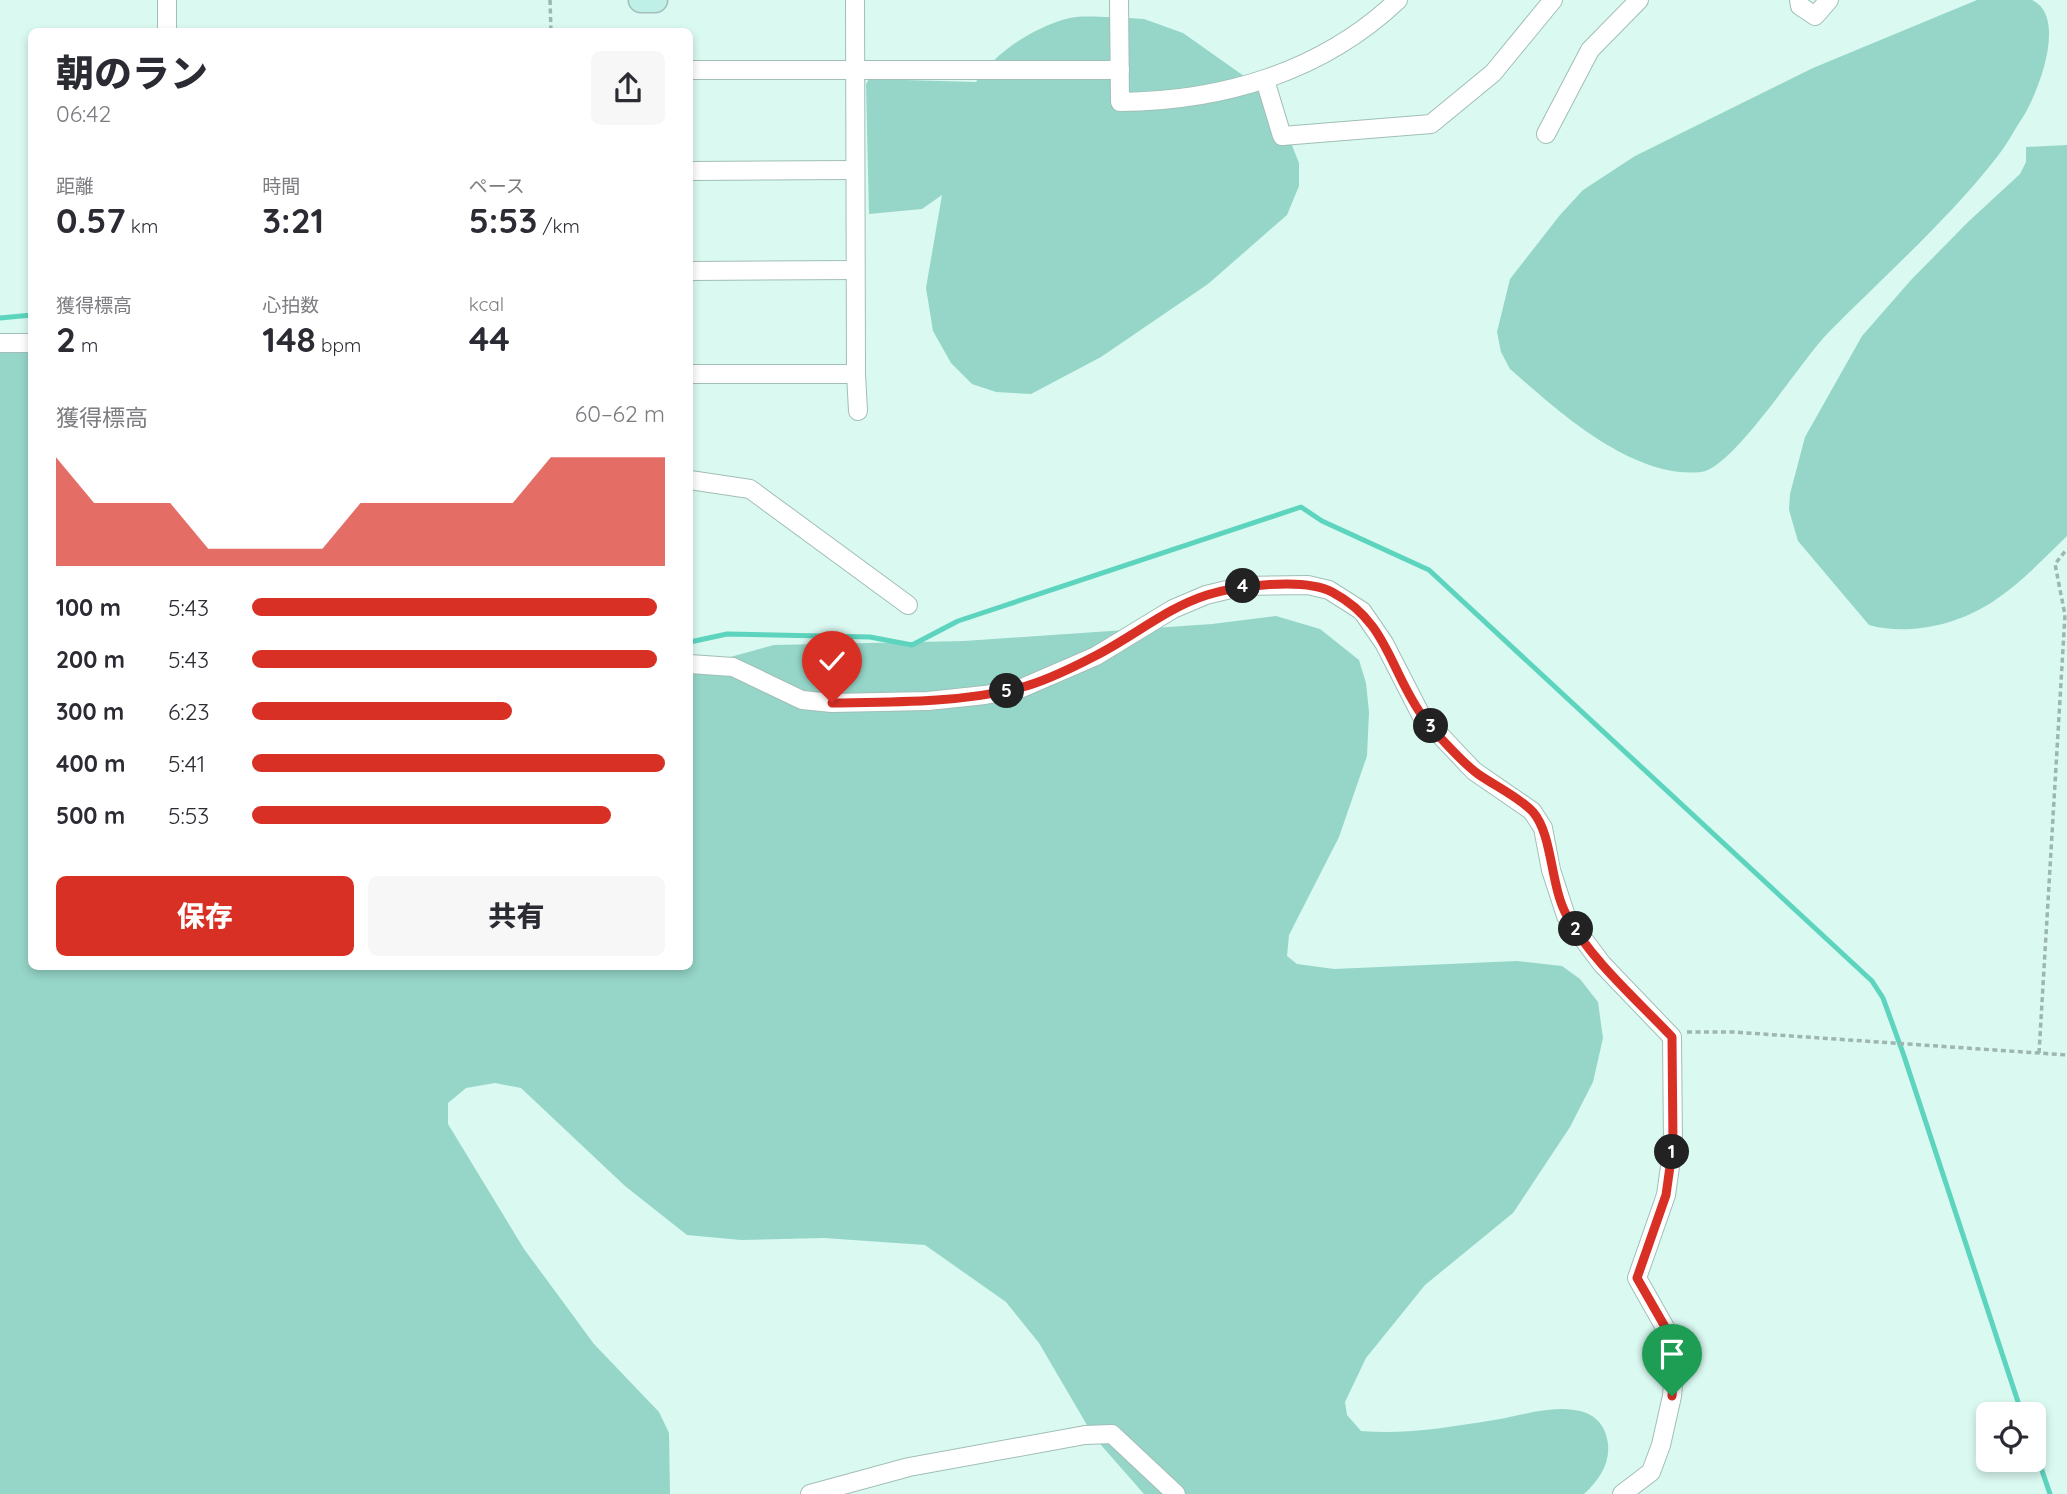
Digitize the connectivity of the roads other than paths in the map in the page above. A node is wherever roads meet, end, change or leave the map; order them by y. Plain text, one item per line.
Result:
1 (167, 0) edge
2 (641, 0) edge
3 (655, 0) edge
4 (855, 0) edge
5 (1119, 0) edge
6 (1398, 0) edge
7 (1553, 0) edge
8 (1639, 0) edge
9 (1798, 0) edge
10 (1829, 0) edge
11 (167, 28) edge
12 (693, 70) edge
13 (1120, 70) junction
14 (855, 71) junction
15 (1265, 80) junction
16 (1546, 134) dead end
17 (693, 170) edge
18 (855, 170) junction
19 (855, 270) junction
20 (693, 271) edge
21 (28, 343) edge
22 (0, 344) edge
23 (693, 374) edge
24 (856, 374) junction
25 (858, 411) dead end
26 (693, 480) edge
27 (908, 605) dead end
28 (693, 664) edge
29 (810, 1494) edge
30 (1176, 1494) edge
31 (1622, 1494) edge

1 - 11 street
2 - 3 street
4 - 14 street
5 - 13 street
6 - 15 street
7 - 15 street
8 - 16 street
9 - 10 street
12 - 14 street
13 - 14 street
13 - 15 street
14 - 18 street
17 - 18 street
18 - 19 street
19 - 20 street
19 - 24 street
21 - 22 street
23 - 24 street
24 - 25 street
26 - 27 street
28 - 31 street
29 - 30 street

